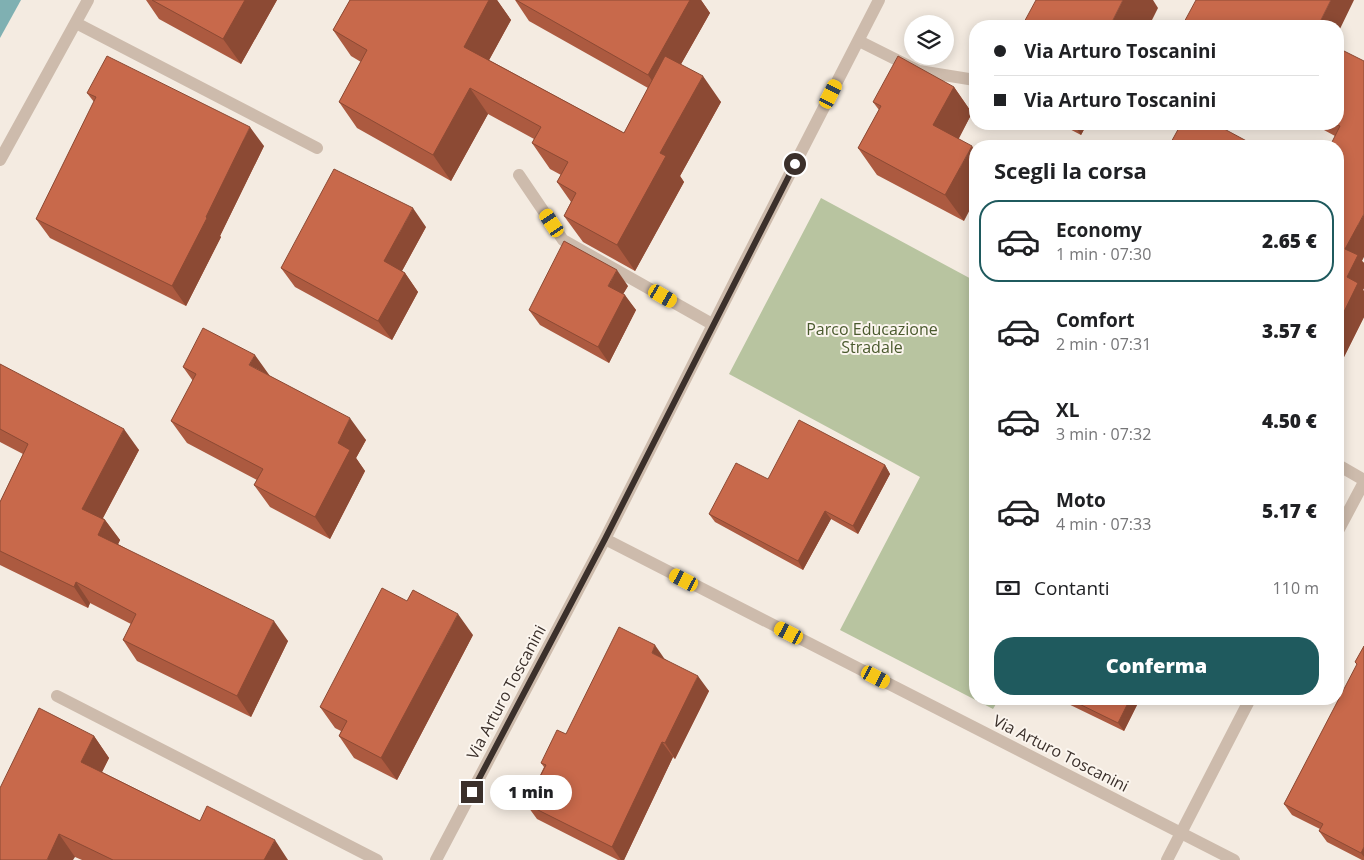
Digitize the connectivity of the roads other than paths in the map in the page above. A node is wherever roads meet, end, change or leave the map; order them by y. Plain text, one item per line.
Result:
1 (88, 0) edge
2 (880, 0) edge
3 (76, 23) junction
4 (859, 41) junction
5 (969, 79) edge
6 (317, 148) dead end
7 (0, 160) edge
8 (519, 175) dead end
9 (712, 324) junction
10 (1344, 469) edge
11 (1364, 481) edge
12 (1344, 519) edge
13 (605, 539) junction
14 (58, 696) dead end
15 (1247, 705) edge
16 (1181, 832) junction
17 (377, 860) edge
18 (436, 860) edge
19 (1167, 860) edge
20 (1234, 860) edge

1 - 3 street
2 - 4 street, Via Arturo Toscanini
3 - 6 street
3 - 7 street
4 - 5 street
4 - 9 street, Via Arturo Toscanini
8 - 9 street
9 - 13 street, Via Arturo Toscanini
10 - 11 street
11 - 12 street
13 - 16 street, Via Arturo Toscanini
13 - 18 street, Via Arturo Toscanini
14 - 17 street
15 - 16 street
16 - 19 street
16 - 20 street, Via Arturo Toscanini

